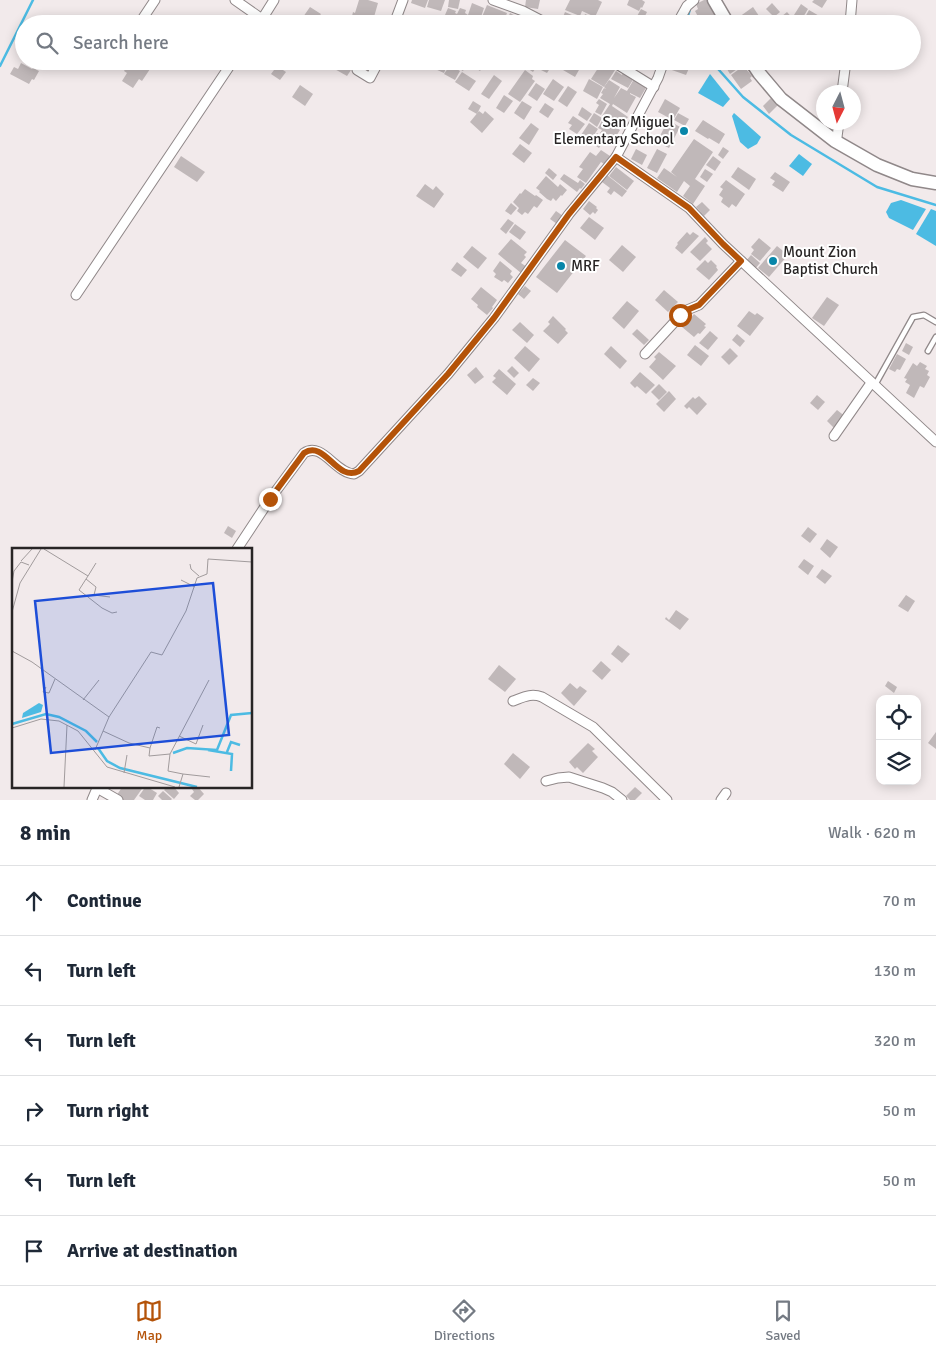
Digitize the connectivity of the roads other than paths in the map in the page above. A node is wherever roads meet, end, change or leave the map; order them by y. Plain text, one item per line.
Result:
1 (154, 0) edge
2 (235, 0) edge
3 (274, 0) edge
4 (403, 0) edge
5 (493, 0) edge
6 (714, 0) edge
7 (852, 0) edge
8 (690, 3) edge
9 (145, 15) edge
10 (253, 15) edge
11 (264, 15) edge
12 (397, 15) edge
13 (531, 15) edge
14 (683, 15) edge
15 (723, 15) edge
16 (851, 15) edge
17 (227, 70) edge
18 (358, 70) dead end
19 (374, 70) edge
20 (627, 70) edge
21 (661, 70) edge
22 (757, 70) edge
23 (845, 70) edge
24 (843, 85) edge
25 (654, 87) junction
26 (838, 130) edge
27 (837, 137) dead end
28 (616, 157) junction
29 (936, 183) edge
30 (741, 261) junction
31 (76, 295) dead end
32 (936, 322) edge
33 (936, 337) edge
34 (928, 351) dead end
35 (645, 354) dead end
36 (873, 384) junction
37 (834, 436) dead end
38 (936, 442) edge
39 (237, 548) edge
40 (513, 701) dead end
41 (546, 780) dead end
42 (97, 788) edge
43 (99, 788) edge
44 (92, 800) edge
45 (118, 800) edge
46 (622, 800) edge
47 (667, 800) edge

1 - 9 street
2 - 10 street
3 - 11 street
4 - 12 street
5 - 13 street
6 - 15 street
7 - 16 street
8 - 14 street
17 - 31 street
18 - 19 street
20 - 25 street
21 - 25 street
22 - 29 street
23 - 24 street
25 - 28 street
26 - 27 street
28 - 30 street
28 - 39 street
30 - 35 street
30 - 36 street
32 - 36 lane
33 - 34 lane
36 - 37 street
36 - 38 street
40 - 47 street
41 - 46 street
42 - 44 street
43 - 45 street

